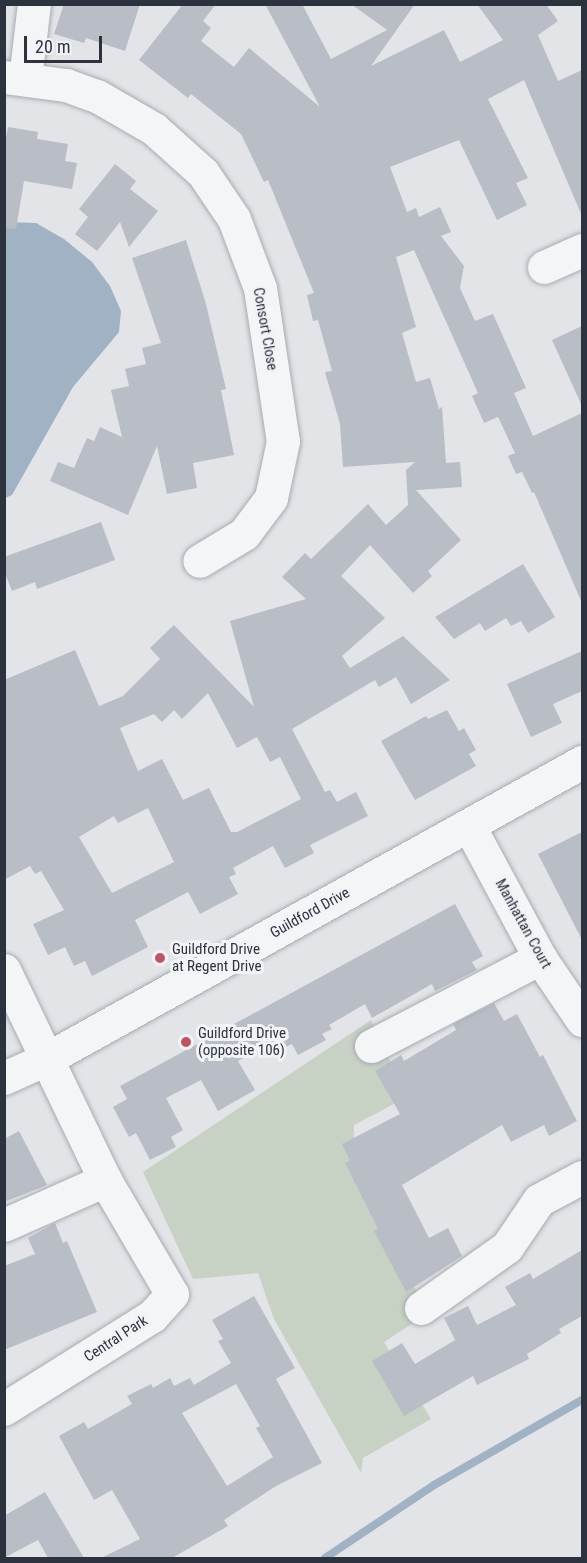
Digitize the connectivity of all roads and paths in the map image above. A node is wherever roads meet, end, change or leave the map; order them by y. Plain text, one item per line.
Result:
1 (34, 4) edge
2 (15, 78) edge
3 (582, 250) edge
4 (544, 267) dead end
5 (199, 561) dead end
6 (582, 762) edge
7 (469, 826) junction
8 (540, 958) junction
9 (4, 970) edge
10 (582, 1020) edge
11 (371, 1046) dead end
12 (48, 1058) junction
13 (4, 1078) edge
14 (582, 1177) edge
15 (105, 1180) junction
16 (4, 1226) edge
17 (421, 1308) dead end
18 (4, 1409) edge

1 - 2 street, Consort Close
2 - 5 street, Consort Close
3 - 4 street
6 - 7 street, Guildford Drive
7 - 8 street, Manhattan Court
7 - 12 street, Guildford Drive
8 - 10 street, Manhattan Court
8 - 11 street
9 - 12 street, Central Park
12 - 13 street, Guildford Drive
12 - 15 street, Central Park
14 - 17 street
15 - 16 street
15 - 18 street, Central Park

